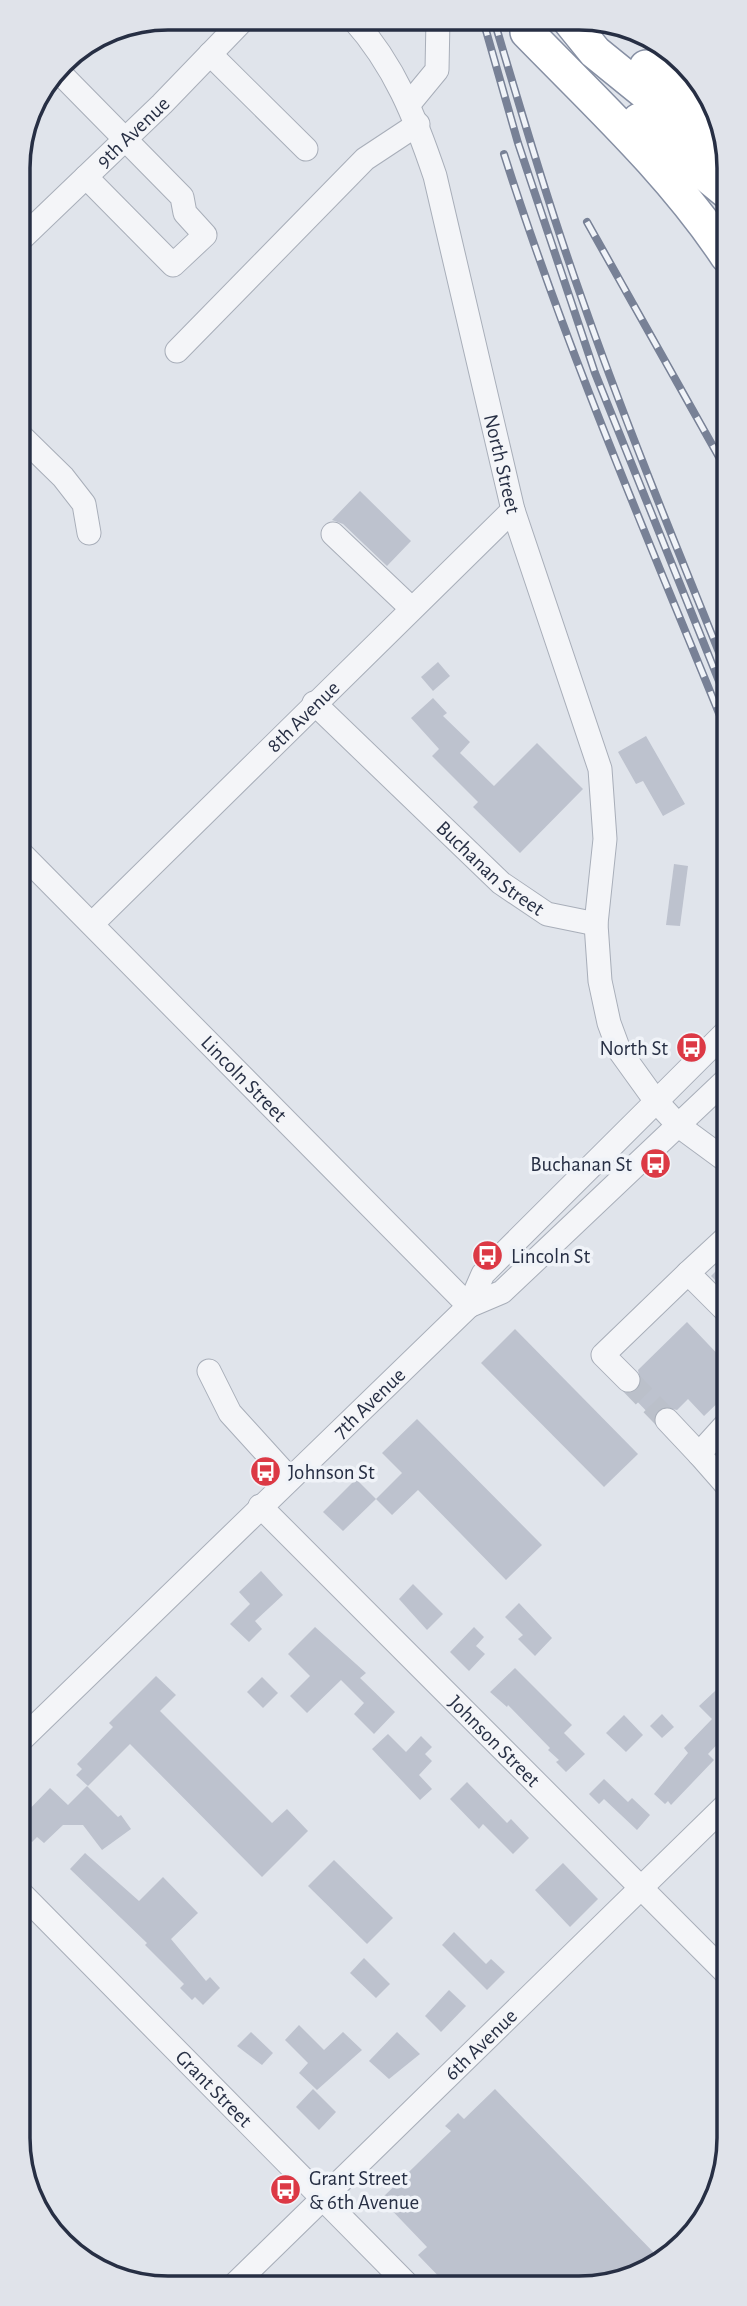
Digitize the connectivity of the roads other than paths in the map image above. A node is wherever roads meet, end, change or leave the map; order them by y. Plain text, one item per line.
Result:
1 (234, 30) edge
2 (363, 30) edge
3 (438, 30) edge
4 (524, 30) edge
5 (578, 30) edge
6 (587, 30) edge
7 (210, 54) junction
8 (64, 77) edge
9 (598, 96) junction
10 (704, 108) edge
11 (413, 114) junction
12 (125, 139) junction
13 (306, 149) dead end
14 (716, 150) edge
15 (86, 177) junction
16 (717, 185) edge
17 (30, 226) edge
18 (717, 241) edge
19 (177, 351) dead end
20 (30, 445) edge
21 (513, 510) junction
22 (89, 533) dead end
23 (333, 534) dead end
24 (411, 608) junction
25 (314, 703) junction
26 (30, 862) edge
27 (92, 924) junction
28 (596, 924) junction
29 (717, 1041) edge
30 (717, 1090) edge
31 (655, 1100) junction
32 (679, 1126) junction
33 (717, 1154) edge
34 (717, 1246) edge
35 (688, 1273) junction
36 (717, 1298) edge
37 (469, 1306) junction
38 (209, 1371) dead end
39 (628, 1380) tunnel mouth
40 (667, 1420) tunnel mouth
41 (717, 1434) edge
42 (699, 1454) junction
43 (717, 1468) edge
44 (289, 1478) junction
45 (260, 1506) junction
46 (30, 1731) edge
47 (717, 1814) edge
48 (640, 1888) junction
49 (30, 1902) edge
50 (717, 1964) edge
51 (321, 2197) junction
52 (243, 2276) edge
53 (399, 2276) edge

1 - 7 street, 9th Avenue
2 - 11 street, North Street
3 - 11 street
4 - 9 highway
5 - 14 highway
6 - 10 highway
7 - 12 street, 9th Avenue
7 - 13 street
8 - 12 street
9 - 16 highway
9 - 18 highway
11 - 19 street
11 - 21 street, North Street
12 - 15 street, 9th Avenue
12 - 15 street
15 - 17 street, 9th Avenue
20 - 22 street
21 - 24 street, 8th Avenue
21 - 28 street, North Street
23 - 24 street
24 - 25 street, 8th Avenue
25 - 27 street, 8th Avenue
25 - 28 street, Buchanan Street
26 - 27 street, Lincoln Street
27 - 37 street, Lincoln Street
28 - 31 street
29 - 31 street
30 - 32 street, 7th Avenue
31 - 32 street
31 - 37 street
32 - 33 street
32 - 37 street, 7th Avenue
34 - 35 street
35 - 36 street
35 - 39 street
37 - 44 street, 7th Avenue
38 - 44 street
40 - 42 street
41 - 42 street
42 - 43 street
44 - 45 street, 7th Avenue
45 - 46 street, 7th Avenue
45 - 48 street, Johnson Street
47 - 48 street, 6th Avenue
48 - 50 street, Johnson Street
48 - 51 street, 6th Avenue
49 - 51 street, Grant Street
51 - 52 street, 6th Avenue
51 - 53 street, Grant Street

